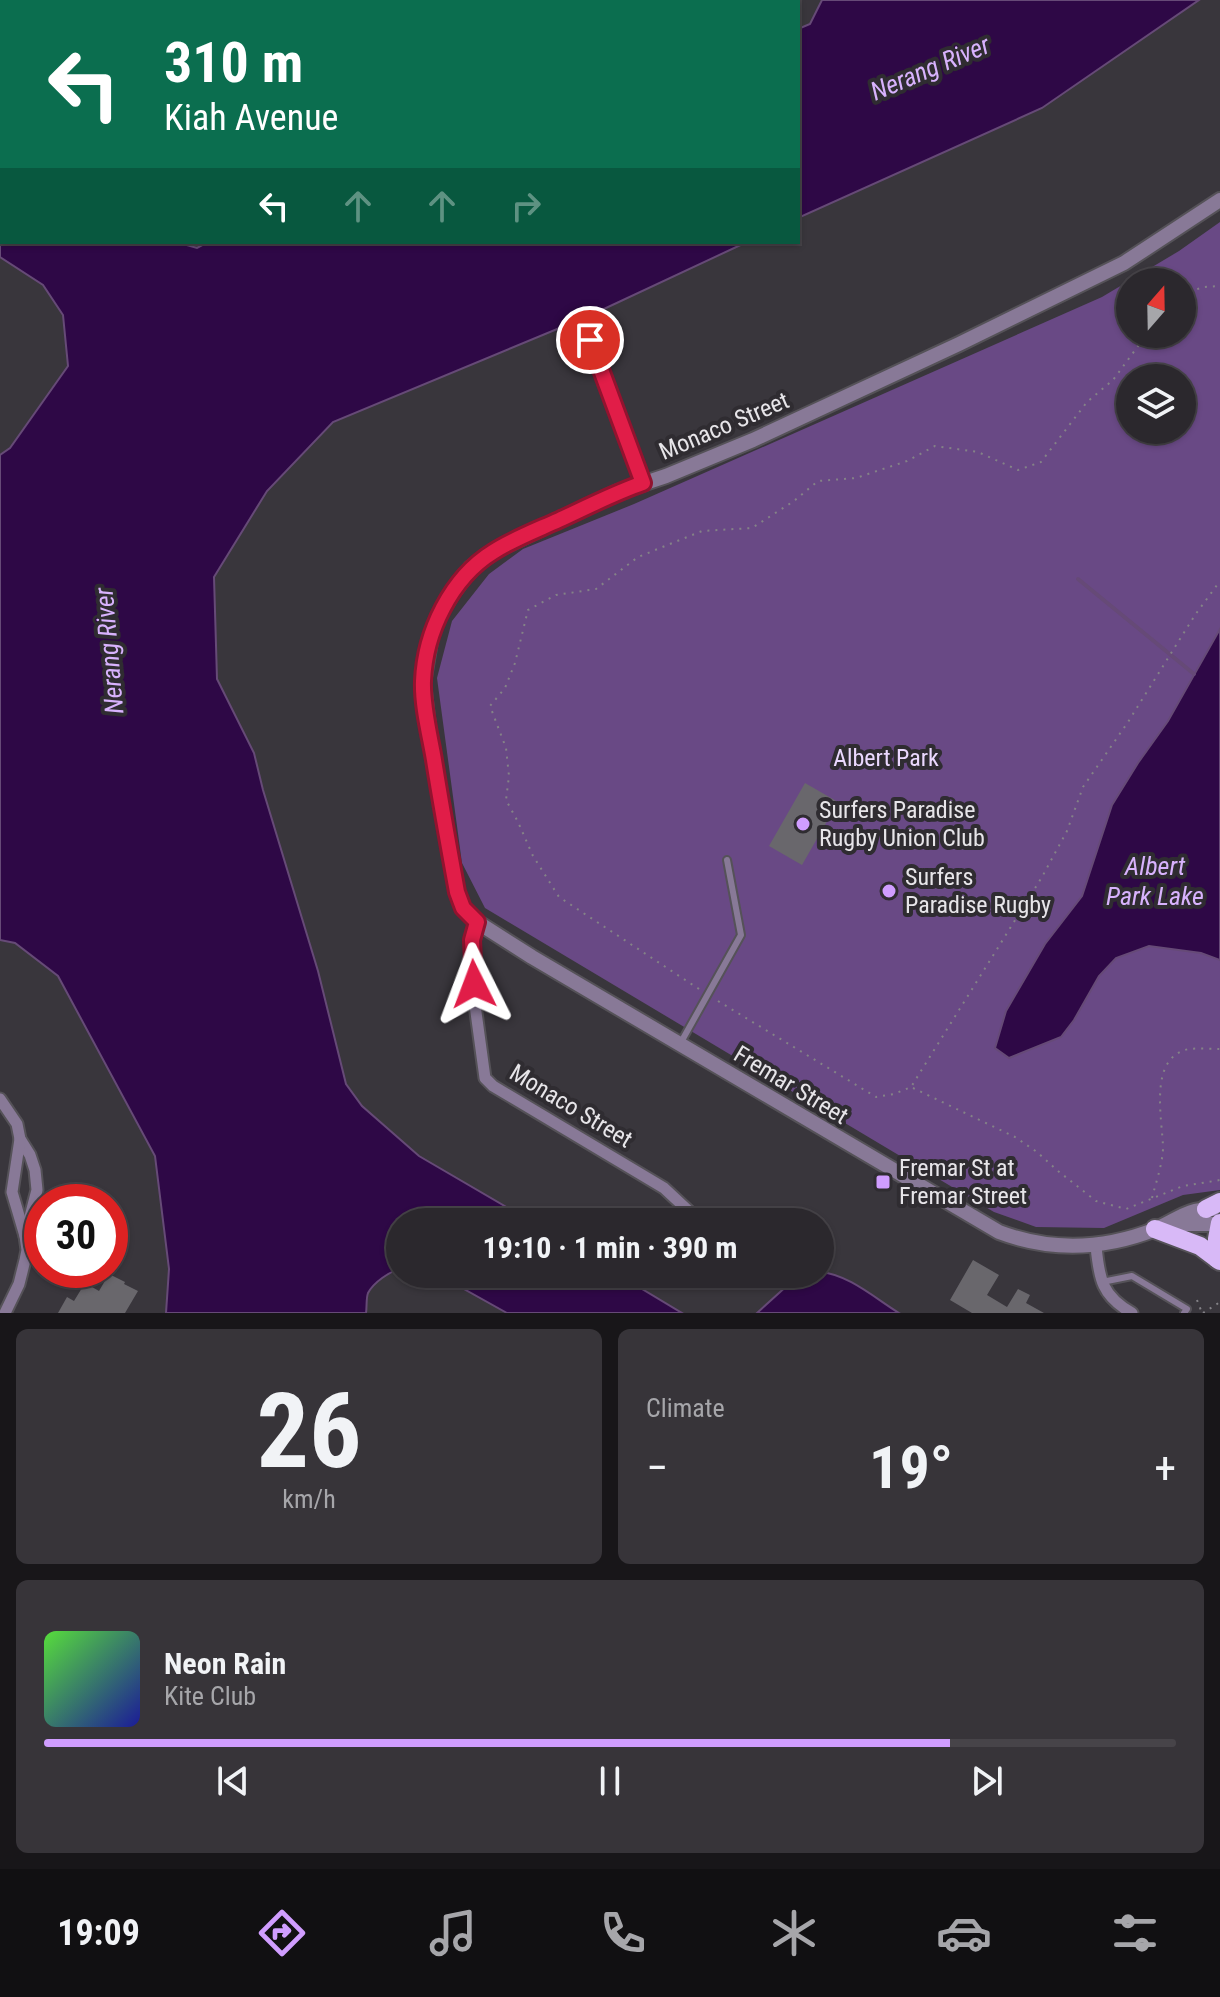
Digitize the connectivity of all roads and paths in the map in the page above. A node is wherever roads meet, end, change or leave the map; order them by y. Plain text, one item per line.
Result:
1 (1220, 200) edge
2 (1220, 286) edge
3 (1196, 290) edge
4 (590, 340) dead end
5 (1137, 348) edge
6 (643, 483) junction
7 (1220, 581) edge
8 (727, 860) dead end
9 (477, 922) junction
10 (707, 995) junction
11 (680, 1044) junction
12 (1220, 1049) edge
13 (911, 1087) junction
14 (0, 1099) edge
15 (20, 1139) junction
16 (1220, 1180) edge
17 (36, 1184) edge
18 (24, 1191) edge
19 (12, 1192) junction
20 (1151, 1199) junction
21 (1215, 1207) edge
22 (685, 1208) edge
23 (1220, 1224) edge
24 (1162, 1226) junction
25 (24, 1233) edge
26 (1096, 1246) junction
27 (1219, 1260) edge
28 (24, 1265) edge
29 (1102, 1282) junction
30 (1197, 1300) dead end
31 (1220, 1302) edge
32 (1124, 1311) edge
33 (5, 1313) edge
34 (1184, 1313) edge
35 (1203, 1313) edge

1 - 6 street, Monaco Street
2 - 3 path
4 - 6 street
5 - 10 path
6 - 9 street, Monaco Street
7 - 13 path
8 - 10 lane
9 - 11 street, Fremar Street
9 - 22 street, Monaco Street
10 - 11 lane
10 - 13 path
11 - 26 street, Fremar Street
12 - 20 path
13 - 20 path
14 - 15 street
15 - 17 street
15 - 19 street
16 - 20 path
18 - 19 street
19 - 25 street
21 - 24 street, Fremar Street
23 - 24 street, Fremar Street
23 - 27 main road
24 - 26 street, Fremar Street
24 - 27 main road
26 - 29 street
28 - 33 street
29 - 32 street
29 - 34 lane
30 - 35 path
31 - 35 path

